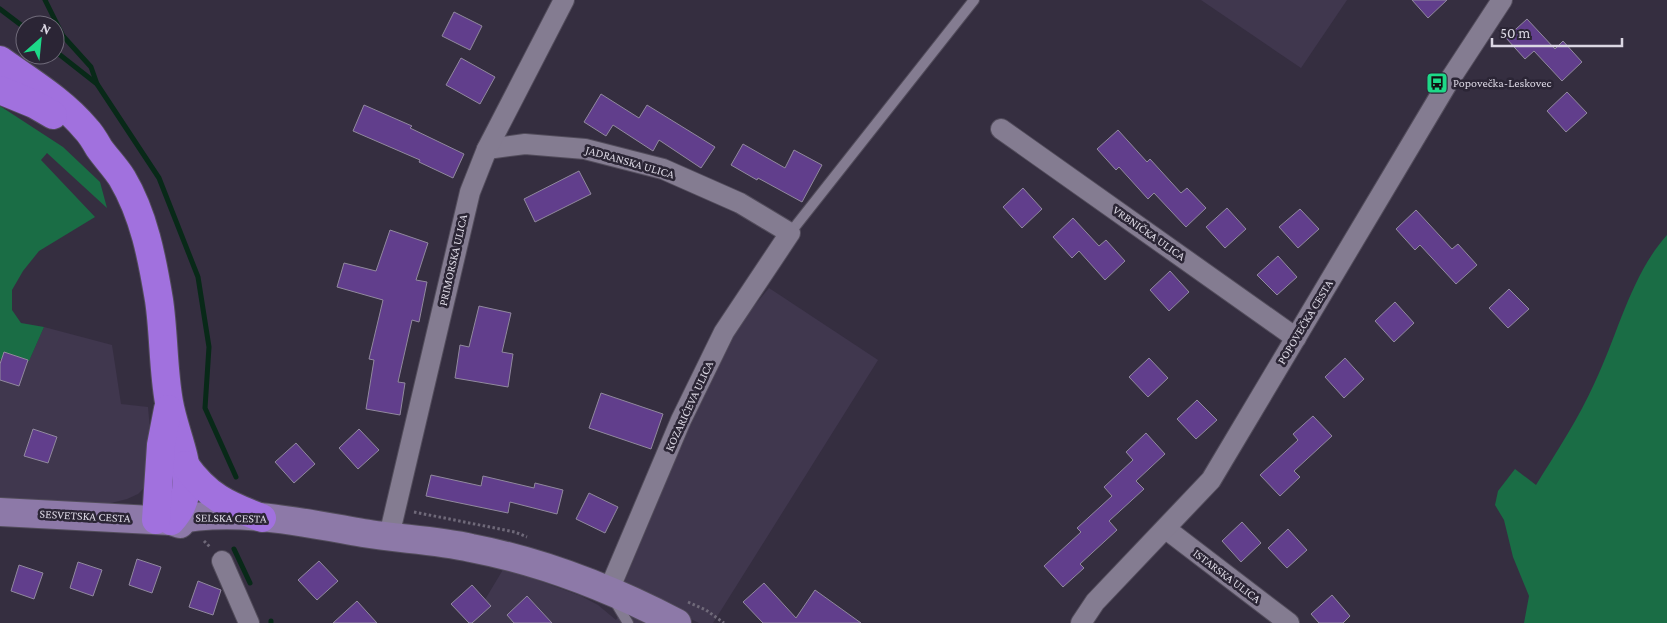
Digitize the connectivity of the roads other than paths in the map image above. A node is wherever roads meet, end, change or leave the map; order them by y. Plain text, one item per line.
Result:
1 (564, 0) edge
2 (974, 0) edge
3 (1502, 0) edge
4 (0, 60) edge
5 (0, 90) edge
6 (1001, 130) dead end
7 (99, 148) junction
8 (487, 149) junction
9 (790, 233) junction
10 (1296, 338) junction
11 (169, 403) junction
12 (185, 465) junction
13 (0, 512) edge
14 (262, 518) junction
15 (164, 521) junction
16 (1166, 529) junction
17 (362, 532) junction
18 (389, 536) junction
19 (222, 561) dead end
20 (609, 590) junction
21 (249, 623) edge
22 (628, 623) edge
23 (677, 623) edge
24 (1081, 623) edge
25 (1289, 623) edge

1 - 8 street, PRIMORSKA ULICA
2 - 9 lane
3 - 10 street, POPOVEČKA CESTA
4 - 7 highway
5 - 7 highway
6 - 10 street, VRBNIČKA ULICA
7 - 11 highway
8 - 9 street, JADRANSKA ULICA
8 - 18 street, PRIMORSKA ULICA
9 - 20 street, KOZARIĆEVA ULICA
10 - 16 street, POPOVEČKA CESTA
11 - 12 highway
11 - 15 highway
12 - 14 highway
12 - 15 highway
13 - 15 main road, SESVETSKA CESTA
14 - 15 main road, SELSKA CESTA
14 - 17 main road, SELSKA CESTA
15 - 17 main road, SELSKA CESTA
16 - 24 street, POPOVEČKA CESTA
16 - 25 street, ISTARSKA ULICA
17 - 18 main road, SELSKA CESTA
18 - 20 main road, SELSKA CESTA
19 - 21 street
20 - 22 lane
20 - 23 main road, SELSKA CESTA

